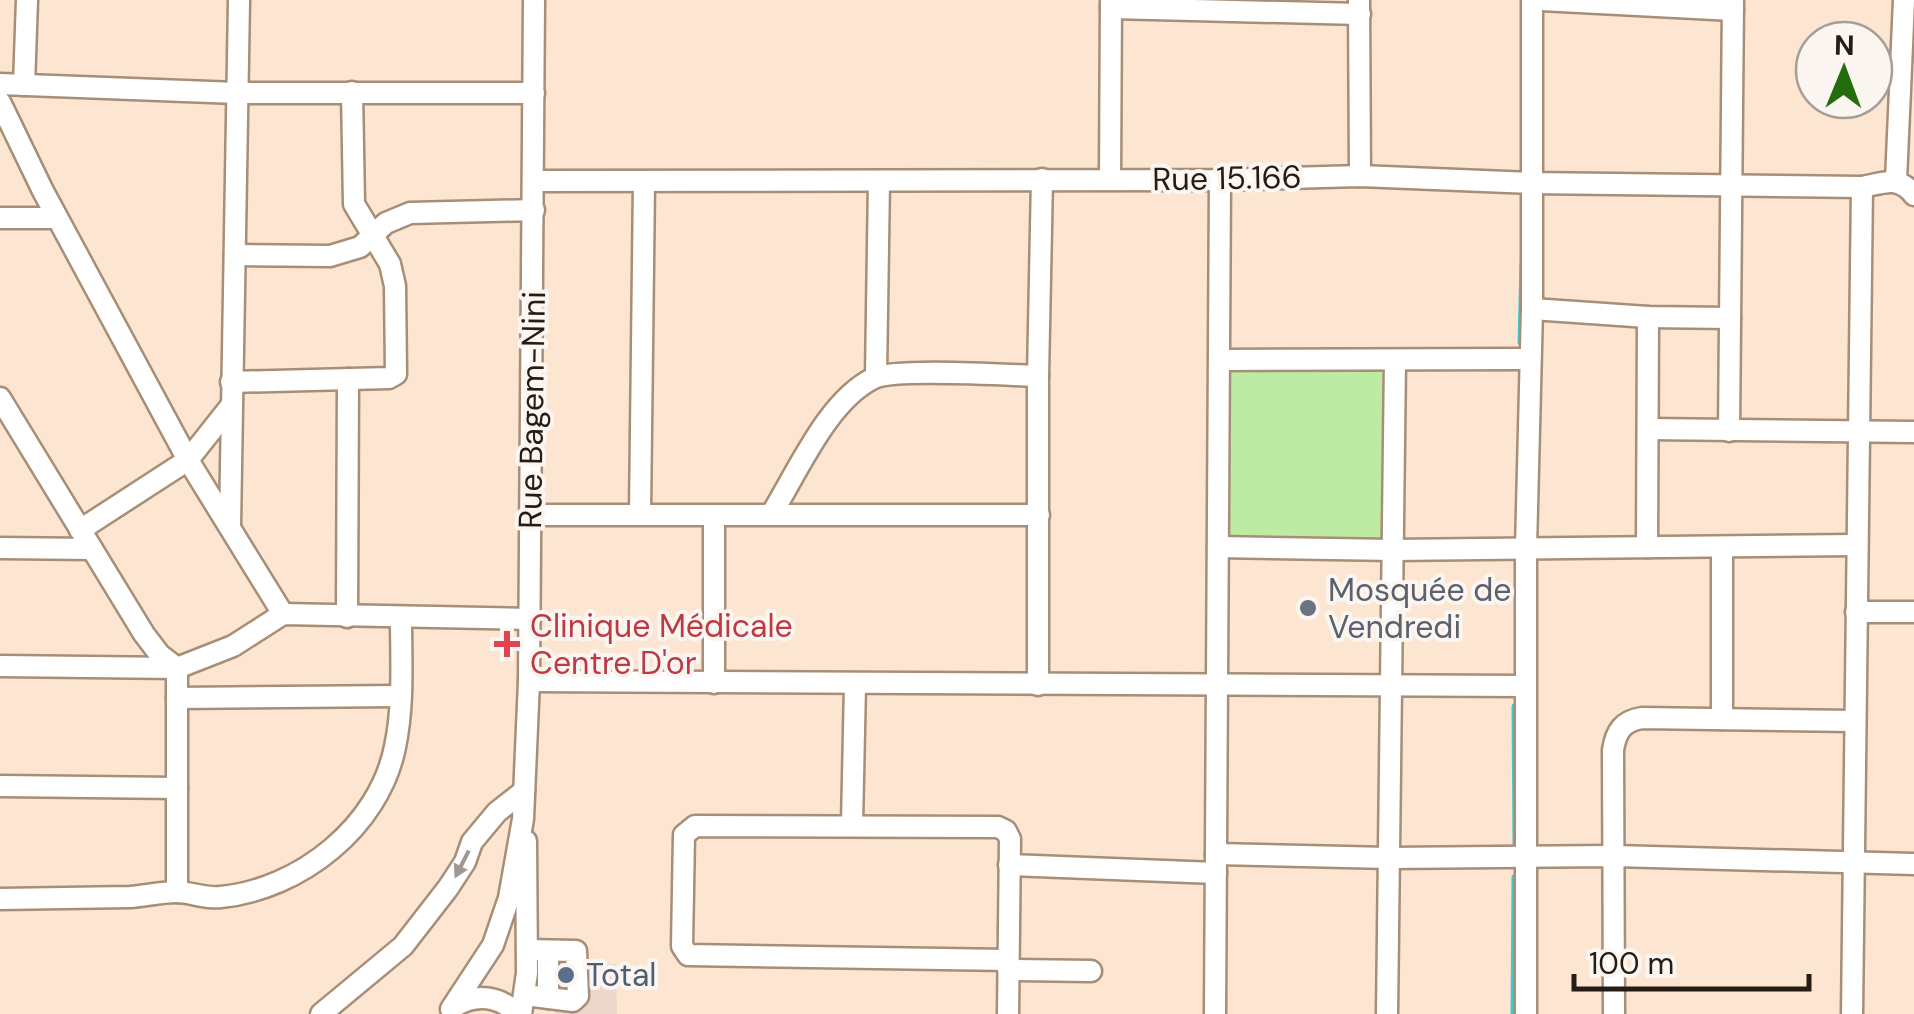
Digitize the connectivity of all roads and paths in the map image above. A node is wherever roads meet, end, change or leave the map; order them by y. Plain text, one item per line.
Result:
1 (28, 0) edge
2 (239, 0) edge
3 (534, 0) edge
4 (1532, 0) edge
5 (1540, 0) edge
6 (1111, 4) edge
7 (1907, 4) edge
8 (1288, 5) edge
9 (1733, 5) edge
10 (1360, 7) edge
11 (0, 84) edge
12 (24, 85) junction
13 (352, 92) junction
14 (237, 93) junction
15 (534, 94) junction
16 (0, 102) edge
17 (1360, 176) junction
18 (1042, 179) junction
19 (1110, 179) junction
20 (1220, 180) junction
21 (1896, 180) junction
22 (534, 181) junction
23 (879, 181) junction
24 (644, 182) junction
25 (1530, 183) junction
26 (1731, 187) junction
27 (1862, 187) junction
28 (1914, 195) edge
29 (534, 210) junction
30 (0, 218) edge
31 (57, 218) junction
32 (372, 237) junction
33 (235, 254) junction
34 (1532, 309) junction
35 (1648, 316) junction
36 (1730, 318) junction
37 (1530, 359) junction
38 (1220, 360) junction
39 (1395, 360) junction
40 (876, 376) junction
41 (1038, 376) junction
42 (348, 379) junction
43 (231, 382) junction
44 (0, 398) edge
45 (230, 408) junction
46 (1648, 429) junction
47 (1729, 431) junction
48 (1858, 432) junction
49 (1914, 432) edge
50 (188, 460) junction
51 (640, 514) junction
52 (772, 514) junction
53 (530, 515) junction
54 (1039, 515) junction
55 (714, 516) junction
56 (230, 528) junction
57 (80, 530) junction
58 (1856, 545) junction
59 (1722, 547) junction
60 (0, 548) edge
61 (1218, 548) junction
62 (1526, 548) junction
63 (1647, 548) junction
64 (92, 549) junction
65 (1393, 550) junction
66 (1856, 612) junction
67 (1914, 612) edge
68 (283, 614) junction
69 (347, 617) junction
70 (401, 618) junction
71 (530, 619) junction
72 (0, 666) edge
73 (177, 668) junction
74 (529, 682) junction
75 (714, 683) junction
76 (856, 685) junction
77 (1038, 685) junction
78 (1217, 686) junction
79 (1525, 686) junction
80 (1391, 687) junction
81 (400, 696) junction
82 (177, 698) junction
83 (1722, 720) junction
84 (1854, 721) junction
85 (0, 786) edge
86 (178, 788) junction
87 (524, 791) junction
88 (523, 819) junction
89 (852, 824) junction
90 (1525, 856) junction
91 (1615, 856) junction
92 (1389, 858) junction
93 (1216, 863) junction
94 (1854, 864) junction
95 (1914, 864) edge
96 (1009, 866) junction
97 (177, 892) junction
98 (0, 899) edge
99 (537, 950) junction
100 (1008, 965) junction
101 (1091, 971) dead end
102 (548, 998) junction
103 (521, 1008) edge
104 (449, 1011) edge
105 (321, 1014) edge
106 (1008, 1014) edge
107 (1215, 1014) edge
108 (1387, 1014) edge
109 (1526, 1014) edge
110 (1614, 1014) edge
111 (1852, 1014) edge

1 - 12 street
2 - 14 street
3 - 15 street, Rue Bagem-Nini
4 - 25 street
5 - 9 street
6 - 8 street
6 - 19 street
7 - 21 street
8 - 10 street
9 - 26 street
10 - 17 street
11 - 12 street
12 - 14 street
13 - 14 street
13 - 15 street
13 - 32 street
14 - 33 street
15 - 22 street, Rue Bagem-Nini
16 - 31 street
17 - 20 street, Rue 15.166
17 - 25 street, Rue 15.166
18 - 19 street, Rue 15.166
18 - 23 street, Rue 15.166
18 - 41 street
19 - 20 street, Rue 15.166
20 - 38 street
21 - 27 street, Rue 15.166
21 - 28 street
22 - 24 street, Rue 15.166
22 - 29 street, Rue Bagem-Nini
23 - 24 street, Rue 15.166
23 - 40 street
24 - 51 street
25 - 26 street, Rue 15.166
25 - 34 street
26 - 27 street, Rue 15.166
26 - 36 street
27 - 48 street
29 - 32 street
29 - 53 street, Rue Bagem-Nini
30 - 31 street
31 - 50 street
32 - 33 street
32 - 42 street
33 - 43 street
34 - 35 street
34 - 37 street
35 - 36 street
35 - 46 street
36 - 47 street
37 - 39 street
37 - 62 street
38 - 39 street
38 - 61 street
39 - 65 street
40 - 41 street
40 - 52 street
41 - 54 street
42 - 43 street
42 - 69 street
43 - 45 street
44 - 57 street
45 - 50 street
45 - 56 street
46 - 47 street
46 - 63 street
47 - 48 street
48 - 49 street
48 - 58 street
50 - 56 street
50 - 57 street
51 - 53 street
51 - 55 street
52 - 54 street
52 - 55 street
53 - 71 street, Rue Bagem-Nini
54 - 77 street
55 - 75 street
56 - 68 street
57 - 64 street
58 - 59 street
58 - 66 street
59 - 63 street
59 - 83 street
60 - 64 street
61 - 65 street
61 - 78 street
62 - 63 street
62 - 65 street
62 - 79 street
64 - 73 street
65 - 80 street
66 - 67 street
66 - 84 street
68 - 69 street
68 - 73 street
69 - 70 street
70 - 71 street
70 - 81 street
71 - 74 street, Rue Bagem-Nini
72 - 73 street
73 - 82 street
74 - 75 street
74 - 87 street, Rue Bagem-Nini
75 - 76 street
76 - 77 street
76 - 89 street
77 - 78 street
78 - 80 street
78 - 93 street
79 - 80 street
79 - 90 street
80 - 92 street
81 - 82 street
81 - 97 street
82 - 86 street
83 - 84 street
83 - 91 street
84 - 94 street
85 - 86 street
86 - 97 street
87 - 88 street, Rue Bagem-Nini
87 -> 105 street
88 - 99 street
88 - 104 street
89 - 96 street
89 - 100 street
90 - 91 street
90 - 92 street
90 - 109 street
91 - 94 street
91 - 110 street
92 - 93 street
92 - 108 street
93 - 96 street
93 - 107 street
94 - 95 street
94 - 111 street
96 - 100 street
97 - 98 street
99 - 102 street
99 - 102 street
99 - 103 street
100 - 101 street
100 - 106 street
102 - 103 street
103 - 104 street

